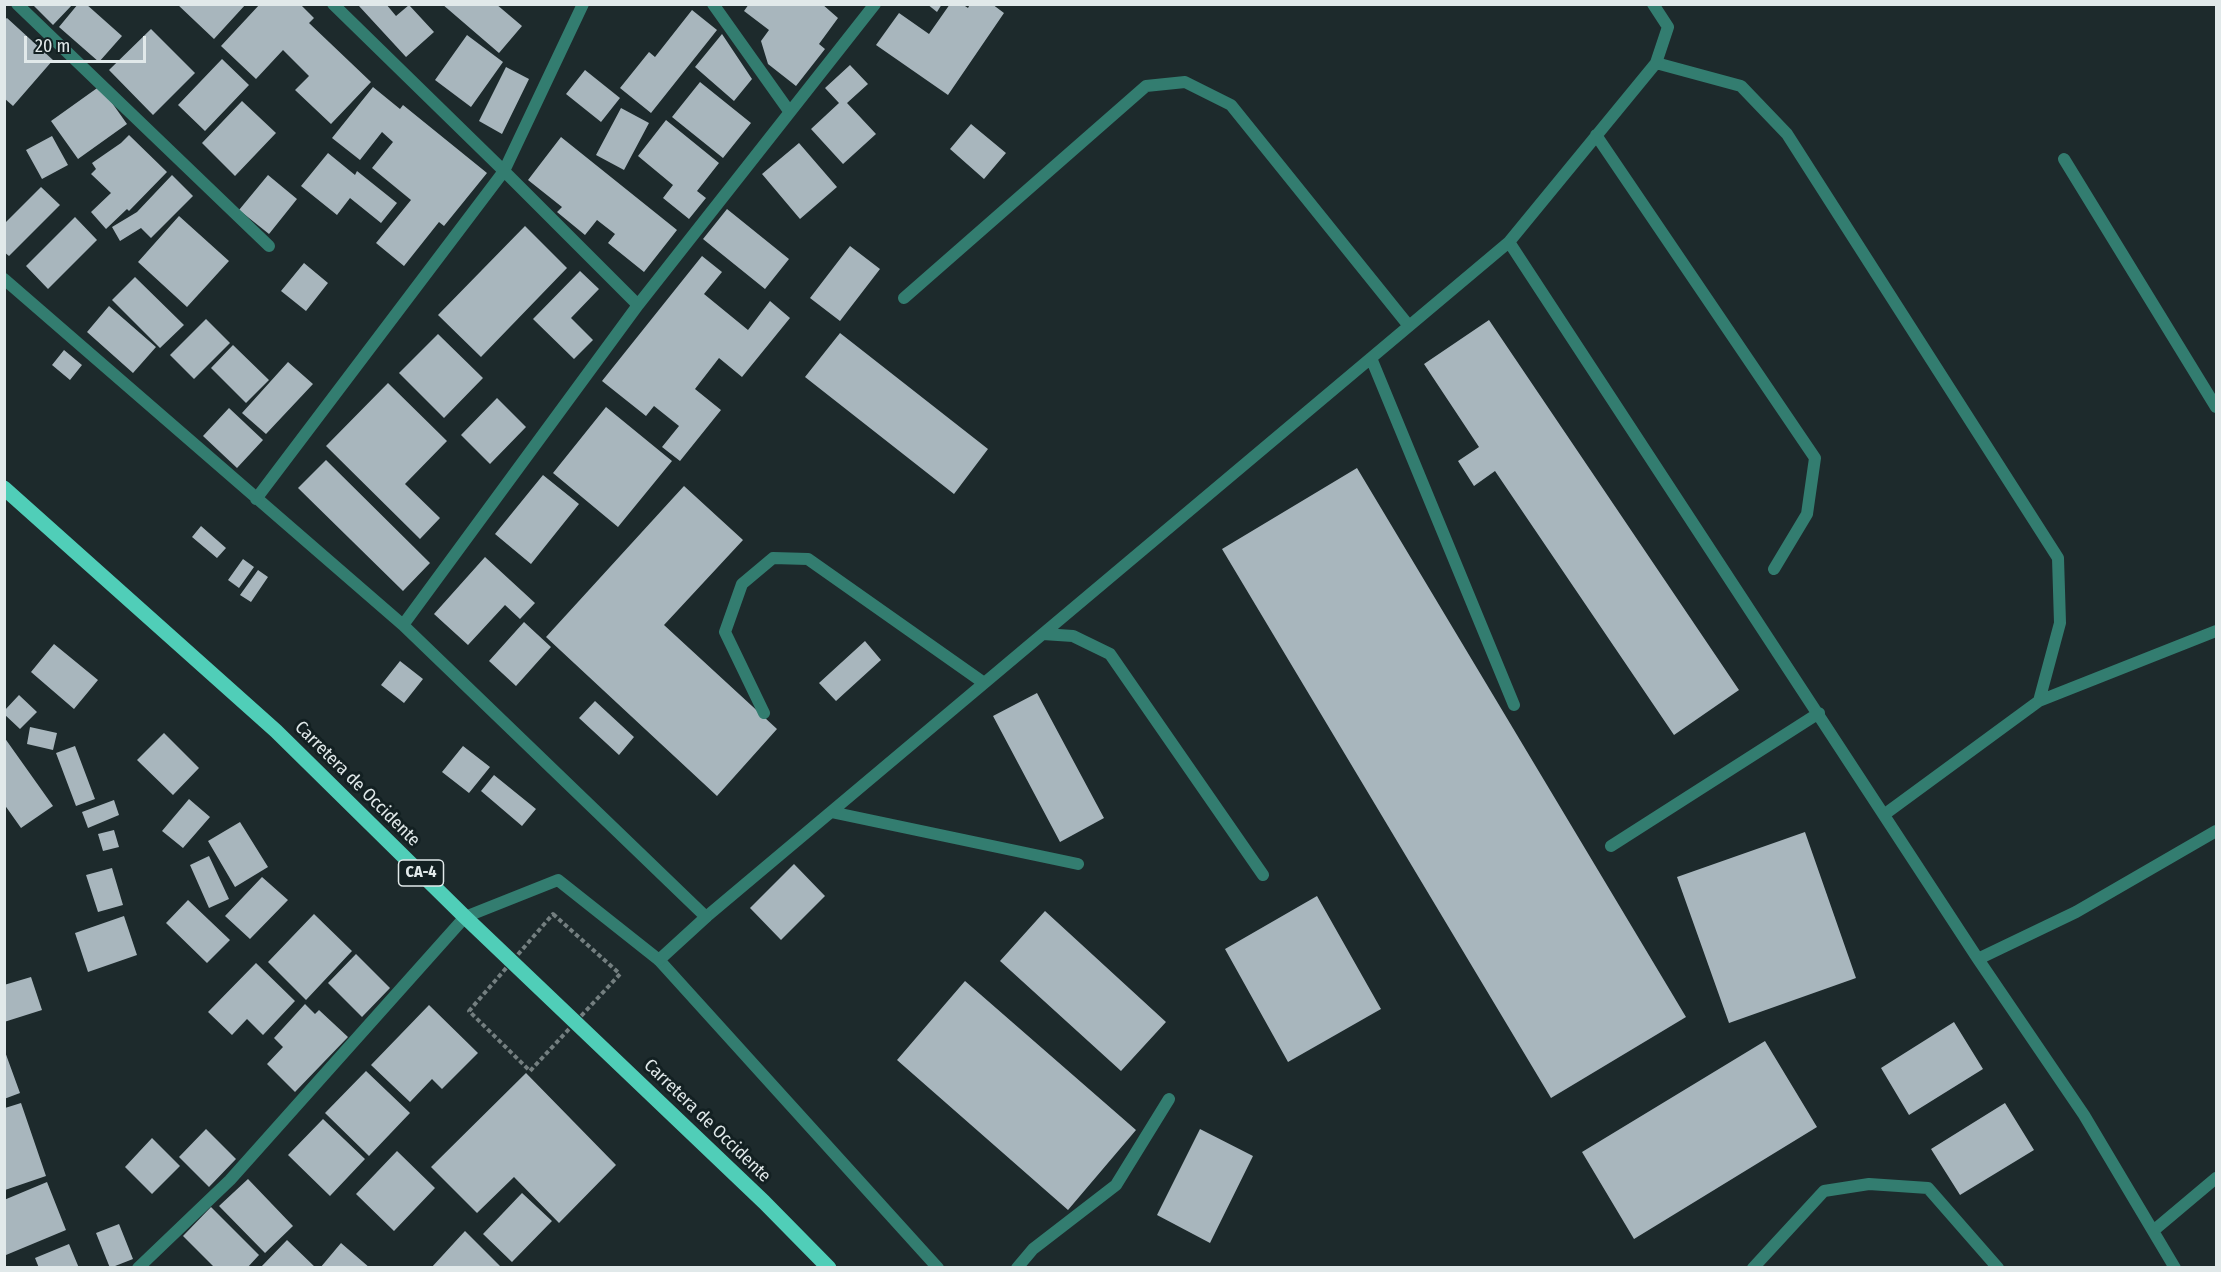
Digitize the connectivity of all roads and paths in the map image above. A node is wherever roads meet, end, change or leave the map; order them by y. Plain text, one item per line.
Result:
1 (17, 4) edge
2 (333, 4) edge
3 (583, 4) edge
4 (713, 4) edge
5 (875, 4) edge
6 (1653, 4) edge
7 (1656, 63) junction
8 (789, 111) junction
9 (1596, 135) junction
10 (2064, 159) dead end
11 (504, 171) junction
12 (1509, 242) junction
13 (269, 246) dead end
14 (4, 279) edge
15 (904, 298) dead end
16 (638, 305) junction
17 (1409, 326) junction
18 (1371, 358) junction
19 (2217, 407) edge
20 (4, 488) edge
21 (256, 499) junction
22 (1774, 569) dead end
23 (403, 625) junction
24 (2217, 631) edge
25 (1043, 634) junction
26 (984, 683) junction
27 (2039, 701) junction
28 (1514, 705) dead end
29 (764, 713) dead end
30 (1819, 713) junction
31 (831, 812) junction
32 (1885, 814) junction
33 (2217, 831) edge
34 (1611, 846) dead end
35 (1078, 864) dead end
36 (1263, 875) dead end
37 (553, 914) dead end
38 (465, 917) junction
39 (706, 917) junction
40 (1978, 959) junction
41 (659, 960) junction
42 (620, 974) dead end
43 (469, 1011) dead end
44 (530, 1071) dead end
45 (1169, 1099) dead end
46 (2217, 1178) edge
47 (2153, 1231) junction
48 (138, 1268) edge
49 (829, 1268) edge
50 (938, 1268) edge
51 (1017, 1268) edge
52 (1753, 1268) edge
53 (1998, 1268) edge
54 (2175, 1268) edge

1 - 13 street
2 - 11 street
3 - 11 street
4 - 8 street
5 - 8 street
6 - 7 street
7 - 9 street
7 - 27 street
8 - 16 street
9 - 12 street
9 - 22 street
10 - 19 street
11 - 16 street
11 - 21 street
12 - 17 street
12 - 30 street
14 - 21 street
15 - 17 street
16 - 23 street
17 - 18 street
18 - 25 street
18 - 28 street
20 - 38 main road, Carretera de Occidente / CA-4
21 - 23 street
23 - 39 street
24 - 27 street
25 - 26 street
25 - 36 street
26 - 29 street
26 - 31 street
27 - 32 street
30 - 32 street
30 - 34 street
31 - 35 street
31 - 39 street
32 - 40 street
33 - 40 street
37 - 42 path
38 - 41 street
38 - 48 street
38 - 49 main road, Carretera de Occidente / CA-4
39 - 41 street
40 - 47 street
41 - 50 street
43 - 44 path
45 - 51 street
46 - 47 street
47 - 54 street
52 - 53 street

